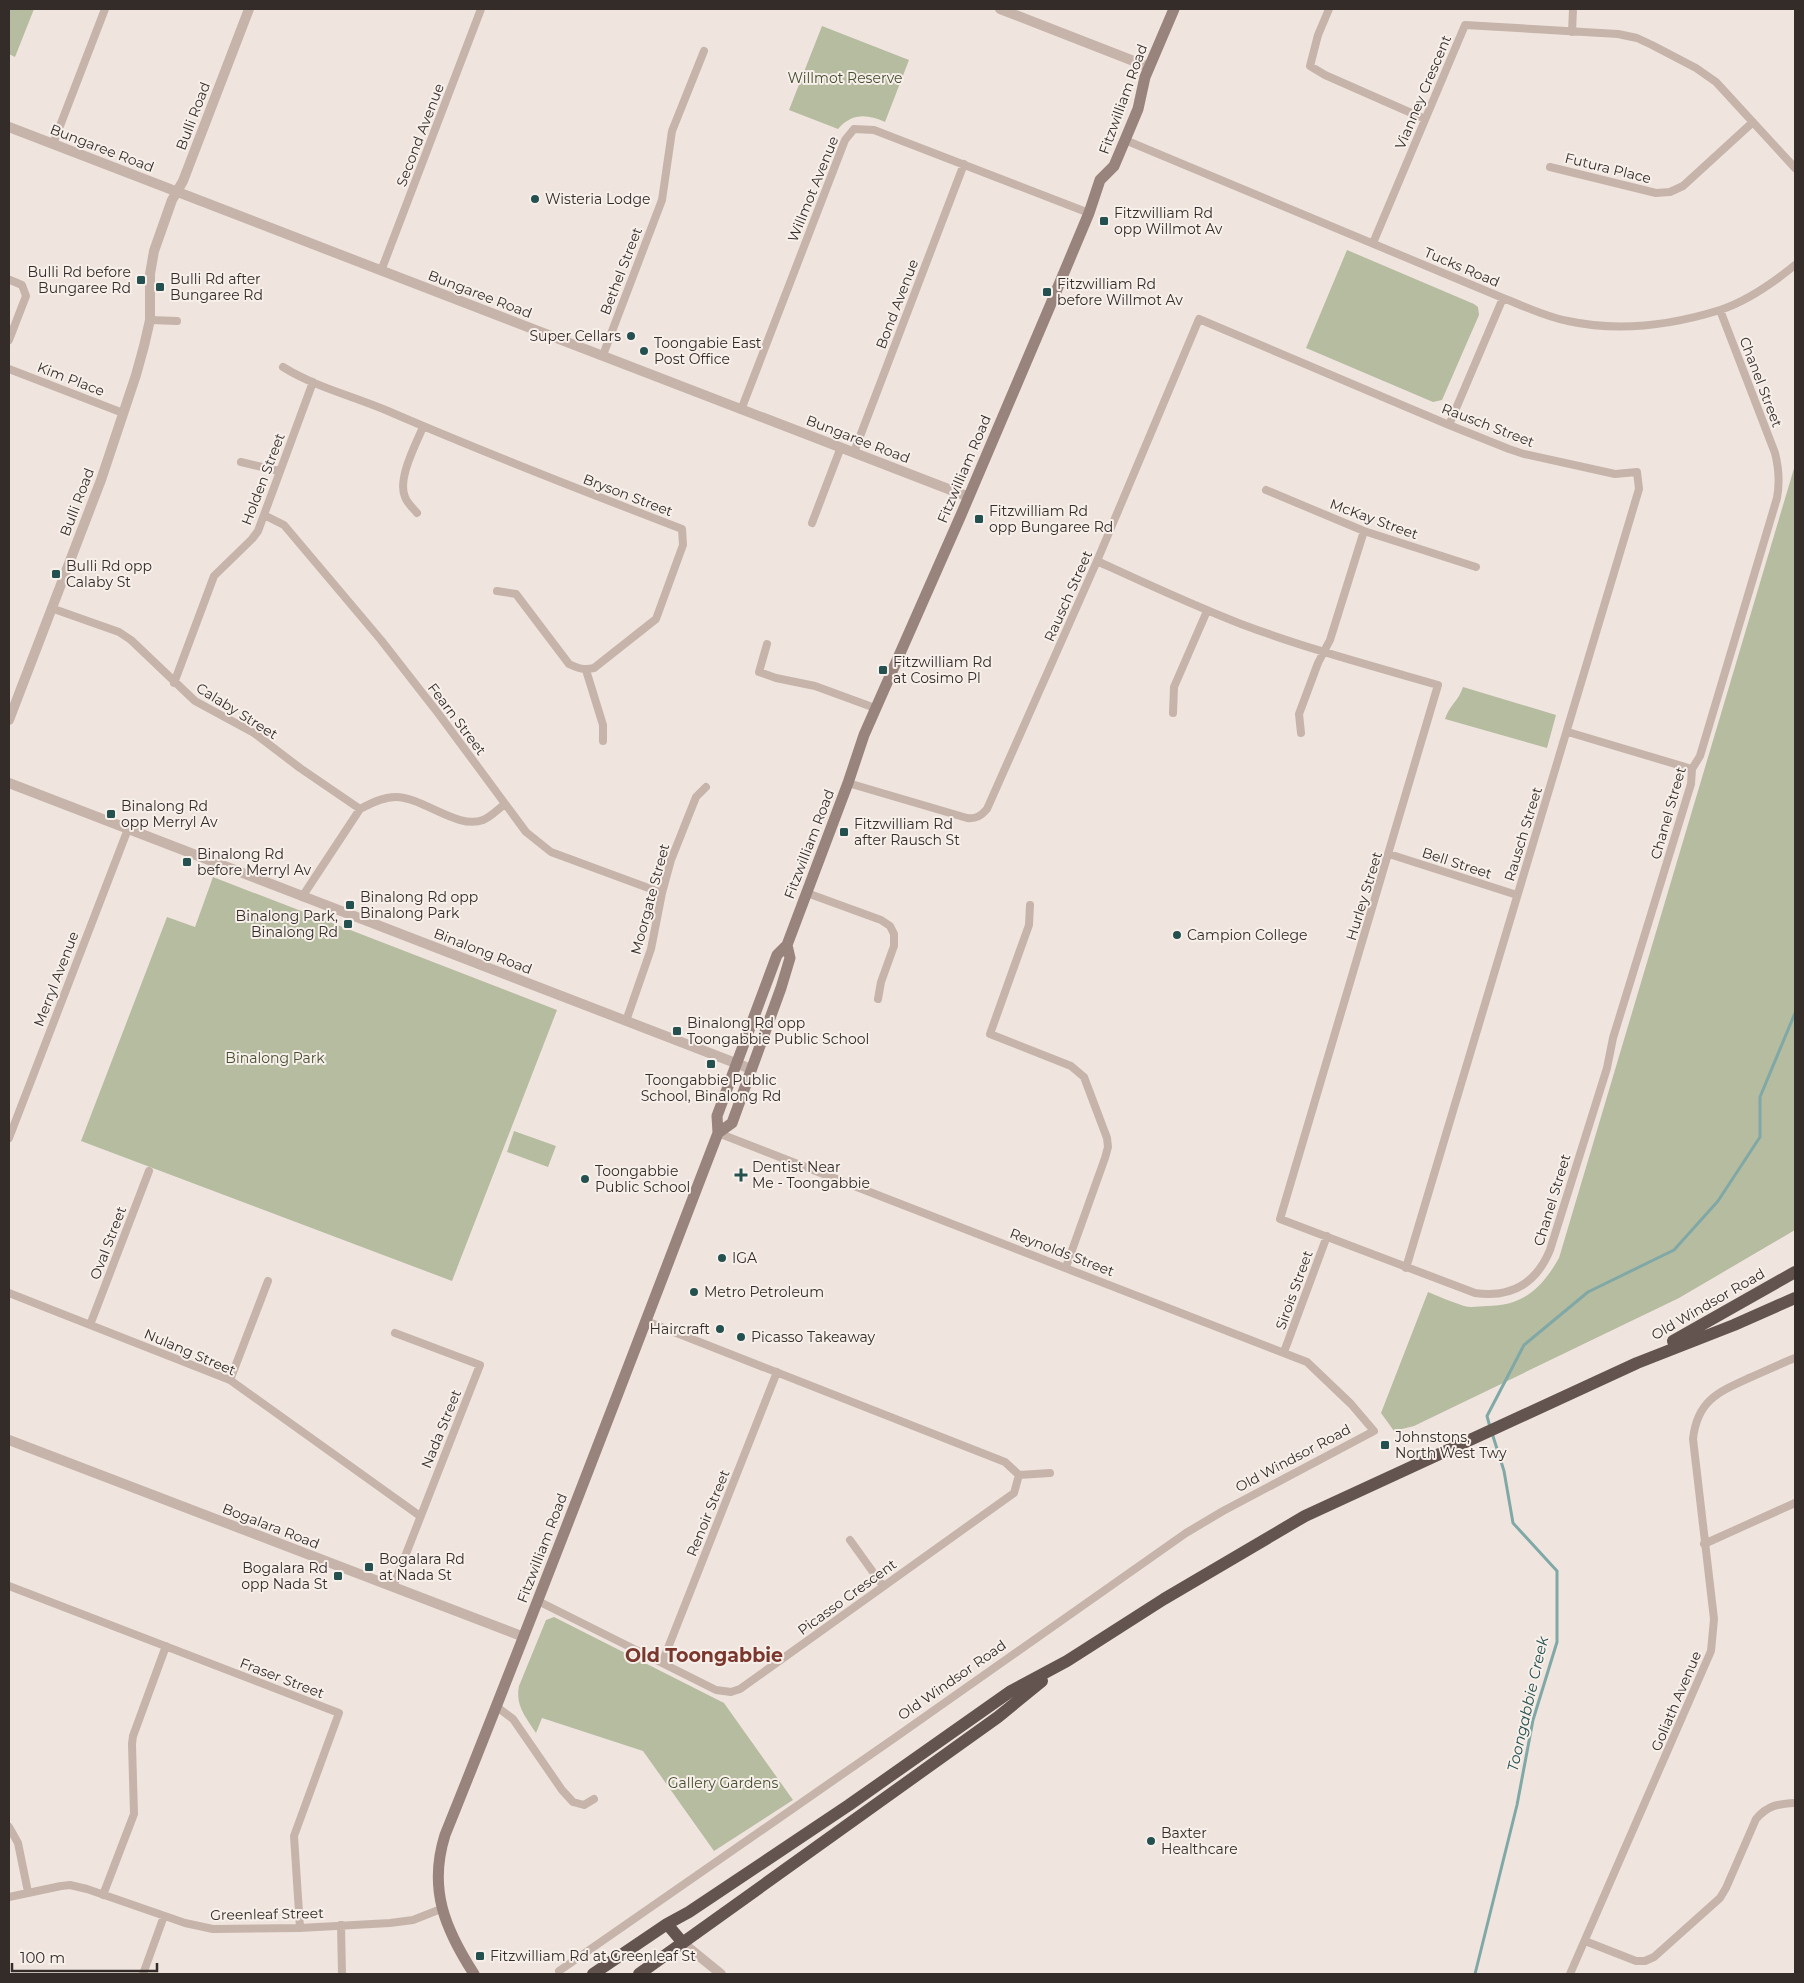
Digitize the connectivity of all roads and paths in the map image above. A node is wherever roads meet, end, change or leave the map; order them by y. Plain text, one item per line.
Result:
1 (105, 9) edge
2 (249, 9) edge
3 (481, 9) edge
4 (1000, 9) edge
5 (1174, 9) edge
6 (1329, 9) edge
7 (1573, 9) edge
8 (1572, 32) junction
9 (704, 51) dead end
10 (1149, 67) junction
11 (1425, 119) junction
12 (1753, 122) junction
13 (9, 127) edge
14 (1125, 140) junction
15 (53, 144) junction
16 (1795, 155) edge
17 (1789, 161) junction
18 (964, 164) junction
19 (1550, 167) dead end
20 (1795, 168) edge
21 (177, 192) junction
22 (1089, 213) junction
23 (1373, 243) junction
24 (1795, 266) edge
25 (381, 271) junction
26 (10, 280) dead end
27 (1503, 298) junction
28 (1720, 310) junction
29 (150, 320) junction
30 (177, 321) dead end
31 (9, 340) edge
32 (603, 355) junction
33 (283, 367) dead end
34 (9, 369) edge
35 (313, 382) junction
36 (741, 410) junction
37 (123, 413) junction
38 (1449, 425) junction
39 (423, 427) junction
40 (841, 447) junction
41 (854, 452) junction
42 (241, 462) dead end
43 (279, 471) junction
44 (1266, 490) dead end
45 (969, 497) junction
46 (417, 513) dead end
47 (264, 515) junction
48 (812, 523) dead end
49 (1364, 532) junction
50 (1097, 561) junction
51 (1476, 567) dead end
52 (497, 590) dead end
53 (51, 608) junction
54 (1207, 610) junction
55 (767, 644) dead end
56 (1325, 652) junction
57 (586, 670) junction
58 (174, 683) junction
59 (875, 708) junction
60 (1174, 713) dead end
61 (9, 720) edge
62 (1568, 732) junction
63 (1300, 733) dead end
64 (603, 741) dead end
65 (1692, 768) junction
66 (9, 783) edge
67 (848, 783) junction
68 (706, 787) dead end
69 (505, 804) junction
70 (360, 809) junction
71 (128, 829) junction
72 (1389, 854) junction
73 (662, 893) junction
74 (807, 893) junction
75 (1517, 895) junction
76 (302, 897) junction
77 (1030, 904) dead end
78 (787, 945) junction
79 (878, 1000) dead end
80 (626, 1021) junction
81 (737, 1063) junction
82 (751, 1069) junction
83 (718, 1132) junction
84 (9, 1138) edge
85 (149, 1171) dead end
86 (1327, 1236) junction
87 (1066, 1267) junction
88 (1406, 1268) junction
89 (1795, 1272) edge
90 (268, 1281) dead end
91 (1520, 1287) joint
92 (9, 1293) edge
93 (1795, 1298) edge
94 (646, 1321) junction
95 (90, 1325) junction
96 (395, 1333) dead end
97 (1284, 1352) junction
98 (1795, 1358) edge
99 (1637, 1363) junction
100 (777, 1372) junction
101 (230, 1380) junction
102 (1374, 1431) joint
103 (9, 1440) edge
104 (1050, 1473) dead end
105 (1019, 1475) junction
106 (1795, 1503) edge
107 (420, 1516) junction
108 (850, 1540) dead end
109 (1704, 1544) junction
110 (9, 1586) edge
111 (883, 1586) junction
112 (393, 1587) junction
113 (538, 1601) junction
114 (524, 1637) junction
115 (166, 1646) junction
116 (1067, 1661) junction
117 (662, 1663) junction
118 (497, 1707) junction
119 (594, 1799) dead end
120 (1795, 1803) edge
121 (9, 1827) edge
122 (28, 1892) junction
123 (104, 1895) junction
124 (9, 1897) edge
125 (441, 1909) junction
126 (164, 1916) junction
127 (667, 1924) junction
128 (341, 1925) junction
129 (300, 1928) junction
130 (1585, 1941) junction
131 (683, 1944) junction
132 (558, 1971) dead end
133 (142, 1974) edge
134 (342, 1974) edge
135 (474, 1974) edge
136 (593, 1974) edge
137 (639, 1974) edge
138 (721, 1974) edge
139 (1570, 1974) edge

1 - 15 street
2 - 21 street, Bulli Road
3 - 25 street, Second Avenue
4 - 10 street
5 - 10 main road, Fitzwilliam Road
6 - 11 street
7 - 8 street
8 - 11 street, Vianney Crescent
8 - 12 street, Vianney Crescent
9 - 32 street, Bethel Street
10 - 14 main road, Fitzwilliam Road
11 - 23 street, Vianney Crescent
12 - 17 street, Vianney Crescent
12 - 19 street, Futura Place
13 - 15 street, Bungaree Road
14 - 22 main road, Fitzwilliam Road
14 - 23 street, Tucks Road
15 - 21 street, Bungaree Road
16 - 17 street
17 - 20 street, Vianney Crescent
18 - 22 street, Willmot Avenue
18 - 36 street, Willmot Avenue
18 - 41 street, Bond Avenue
21 - 25 street, Bungaree Road
21 - 29 street, Bulli Road
22 - 45 main road, Fitzwilliam Road
23 - 27 street, Tucks Road
24 - 28 street, Tucks Road
25 - 32 street, Bungaree Road
26 - 31 street
27 - 28 street, Tucks Road
27 - 38 street
28 - 65 street, Chanel Street
29 - 30 street
29 - 37 street, Bulli Road
32 - 36 street, Bungaree Road
33 - 35 street, Bryson Street
34 - 37 street, Kim Place
35 - 39 street, Bryson Street
35 - 43 street, Holden Street
36 - 40 street, Bungaree Road
37 - 53 street, Bulli Road
38 - 50 street, Rausch Street
38 - 62 street, Rausch Street
39 - 46 street
39 - 57 street, Bryson Street
40 - 41 street, Bungaree Road
40 - 48 street
41 - 45 street, Bungaree Road
42 - 43 street
43 - 47 street, Holden Street
44 - 49 street, McKay Street
45 - 59 main road, Fitzwilliam Road
47 - 58 street, Holden Street
47 - 69 street, Fearn Street
49 - 51 street, McKay Street
49 - 56 street
50 - 54 street, Hurley Street
50 - 67 street, Rausch Street
52 - 57 street
53 - 58 street, Calaby Street
53 - 61 street, Bulli Road
54 - 56 street, Hurley Street
54 - 60 street
55 - 59 street
56 - 63 street
56 - 72 street, Hurley Street
57 - 64 street
58 - 70 street, Calaby Street
59 - 67 main road, Fitzwilliam Road
62 - 65 street
62 - 75 street, Rausch Street
65 - 91 street, Chanel Street
66 - 71 street, Binalong Road
67 - 74 main road, Fitzwilliam Road
68 - 73 street, Moorgate Street
69 - 70 street
69 - 73 street, Fearn Street
70 - 76 street
71 - 76 street, Binalong Road
71 - 84 street, Merryl Avenue
72 - 75 street, Bell Street
72 - 86 street, Hurley Street
73 - 80 street, Moorgate Street
74 - 78 main road, Fitzwilliam Road
74 - 79 street
75 - 88 street, Rausch Street
76 - 80 street, Binalong Road
77 - 87 street
78 - 81 main road, Fitzwilliam Road
78 - 82 main road, Fitzwilliam Road
80 - 81 street, Binalong Road
81 - 82 street, Binalong Road
81 - 83 main road, Fitzwilliam Road
82 - 83 main road, Fitzwilliam Road
83 - 87 street, Reynolds Street
83 - 94 main road, Fitzwilliam Road
85 - 95 street, Oval Street
86 - 88 street, Hurley Street
86 - 97 street, Sirois Street
87 - 97 street, Reynolds Street
88 - 91 street, Hurley Street
89 - 99 highway, Old Windsor Road
90 - 101 street
92 - 95 street, Nulang Street
93 - 99 highway, Old Windsor Road
94 - 100 street
94 - 113 main road, Fitzwilliam Road
95 - 101 street, Nulang Street
96 - 107 street, Nada Street
97 - 102 street, Reynolds Street
98 - 109 street, Goliath Avenue
99 - 116 highway, Old Windsor Road
100 - 105 street
100 - 117 street, Renoir Street
101 - 107 street, Nulang Street
102 - 132 street, Old Windsor Road
103 - 112 street, Bogalara Road
104 - 105 street
105 - 111 street, Picasso Crescent
106 - 109 street
107 - 112 street, Nada Street
108 - 111 street
109 - 130 street, Goliath Avenue
110 - 115 street, Fraser Street
111 - 117 street, Picasso Crescent
112 - 114 street, Bogalara Road
113 - 114 main road, Fitzwilliam Road
113 - 117 street, Picasso Crescent
114 - 118 main road, Fitzwilliam Road
115 - 123 street
115 - 129 street, Fraser Street
116 - 127 highway, Old Windsor Road
116 - 131 highway, Old Windsor Road
118 - 119 street
118 - 125 main road, Fitzwilliam Road
120 - 130 street
121 - 122 street
122 - 123 street, Greenleaf Street
122 - 124 street, Greenleaf Street
123 - 126 street, Greenleaf Street
125 - 128 street, Greenleaf Street
125 - 135 main road, Fitzwilliam Road
126 - 129 street, Greenleaf Street
126 - 133 street
127 - 131 highway
127 - 136 highway, Old Windsor Road
128 - 129 street, Greenleaf Street
128 - 134 street
130 - 139 street, Goliath Avenue
131 - 137 highway, Old Windsor Road
131 - 138 street

